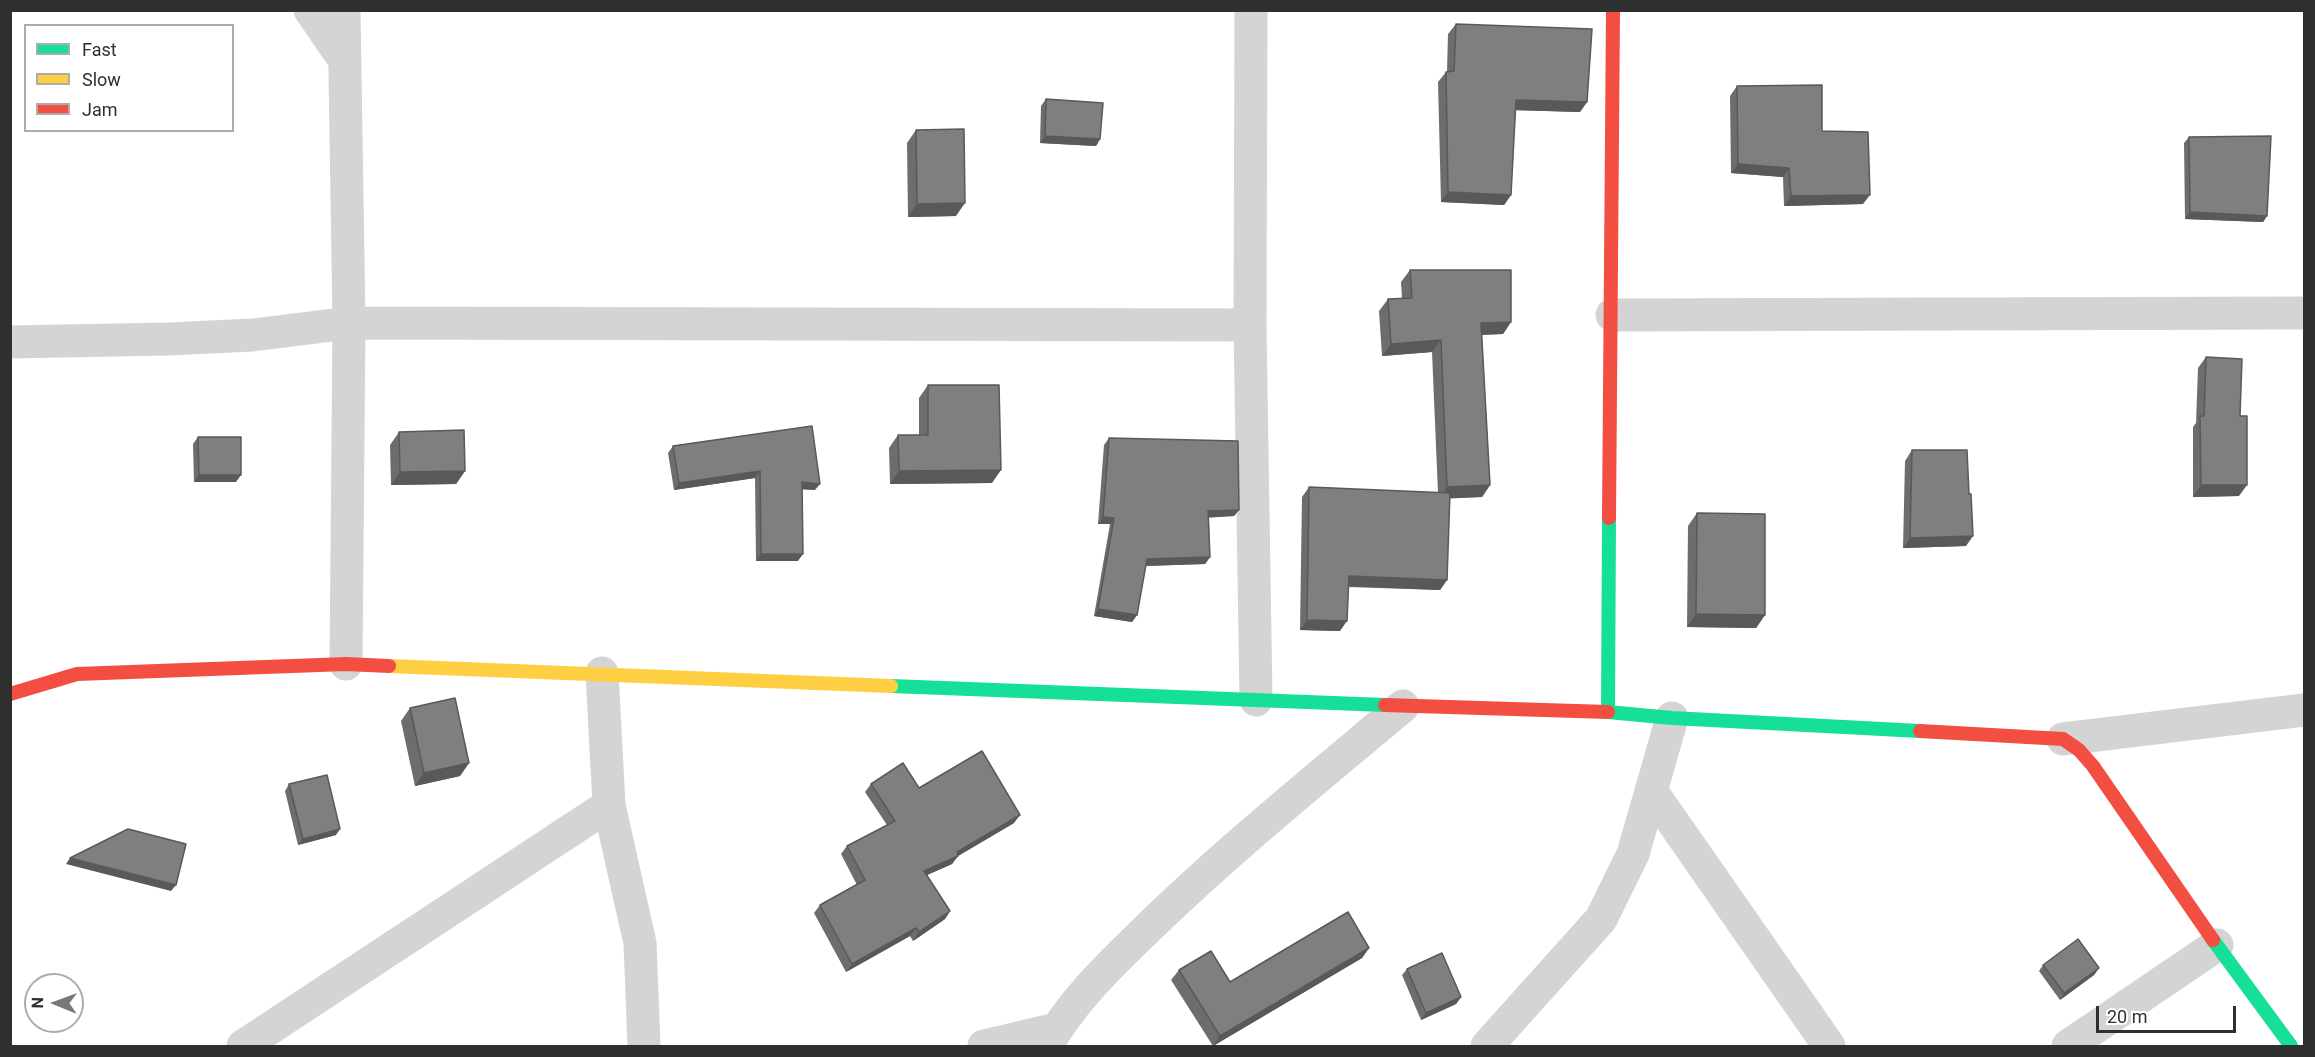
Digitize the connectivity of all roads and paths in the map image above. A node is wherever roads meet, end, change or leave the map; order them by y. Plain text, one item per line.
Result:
1 (310, 10) edge
2 (344, 10) edge
3 (1251, 10) edge
4 (1613, 10) edge
5 (345, 61) junction
6 (2304, 313) edge
7 (1612, 315) junction
8 (349, 323) junction
9 (1250, 325) junction
10 (10, 342) edge
11 (346, 664) junction
12 (602, 673) junction
13 (10, 694) edge
14 (1256, 700) junction
15 (1403, 706) junction
16 (2304, 710) edge
17 (1608, 712) junction
18 (1672, 718) junction
19 (2063, 739) junction
20 (1652, 792) junction
21 (609, 805) junction
22 (2217, 945) junction
23 (1052, 1038) edge
24 (243, 1047) edge
25 (644, 1047) edge
26 (984, 1047) edge
27 (1487, 1047) edge
28 (1829, 1047) edge
29 (2068, 1047) edge
30 (2291, 1047) edge

1 - 5 street
2 - 5 street
3 - 9 street
4 - 7 street
5 - 8 street
6 - 7 street
7 - 17 street
8 - 9 street
8 - 10 street
8 - 11 street
9 - 14 street
11 - 12 street
11 - 13 street
12 - 14 street
12 - 21 street
14 - 15 street
15 - 17 street
15 - 23 street
16 - 19 street
17 - 18 street
18 - 19 street
18 - 20 street
19 - 22 street
20 - 27 street
20 - 28 street
21 - 24 street
21 - 25 street
22 - 29 street
22 - 30 street
23 - 26 street

